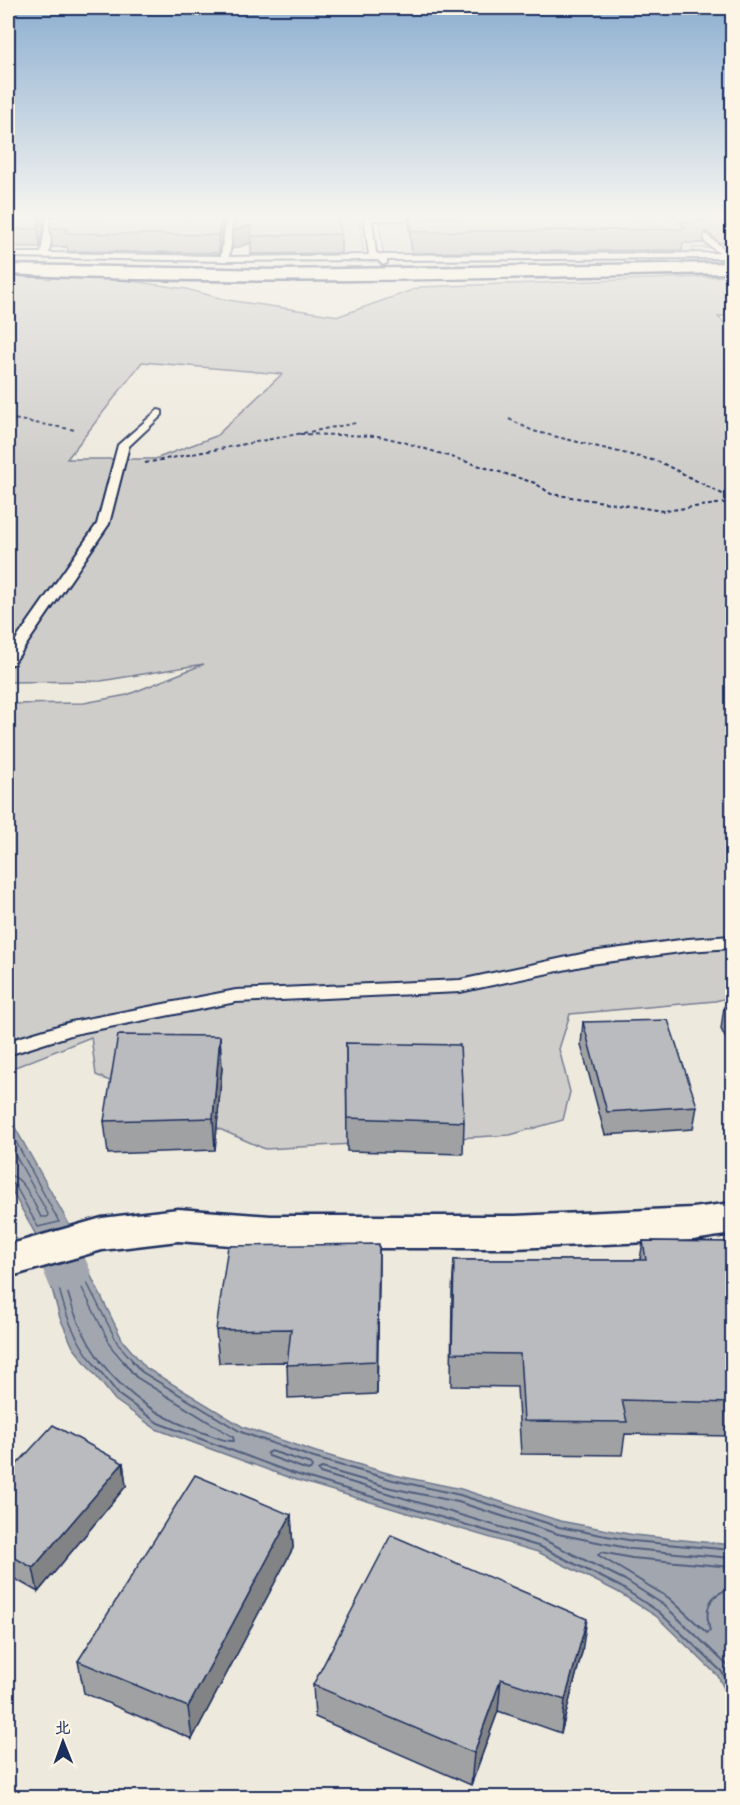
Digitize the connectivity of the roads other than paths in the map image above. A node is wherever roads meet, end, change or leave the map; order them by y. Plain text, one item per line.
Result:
1 (158, 413) dead end
2 (8, 661) edge
3 (732, 942) edge
4 (8, 1048) edge
5 (732, 1219) edge
6 (8, 1261) edge

1 - 2 lane
3 - 4 lane
5 - 6 street

